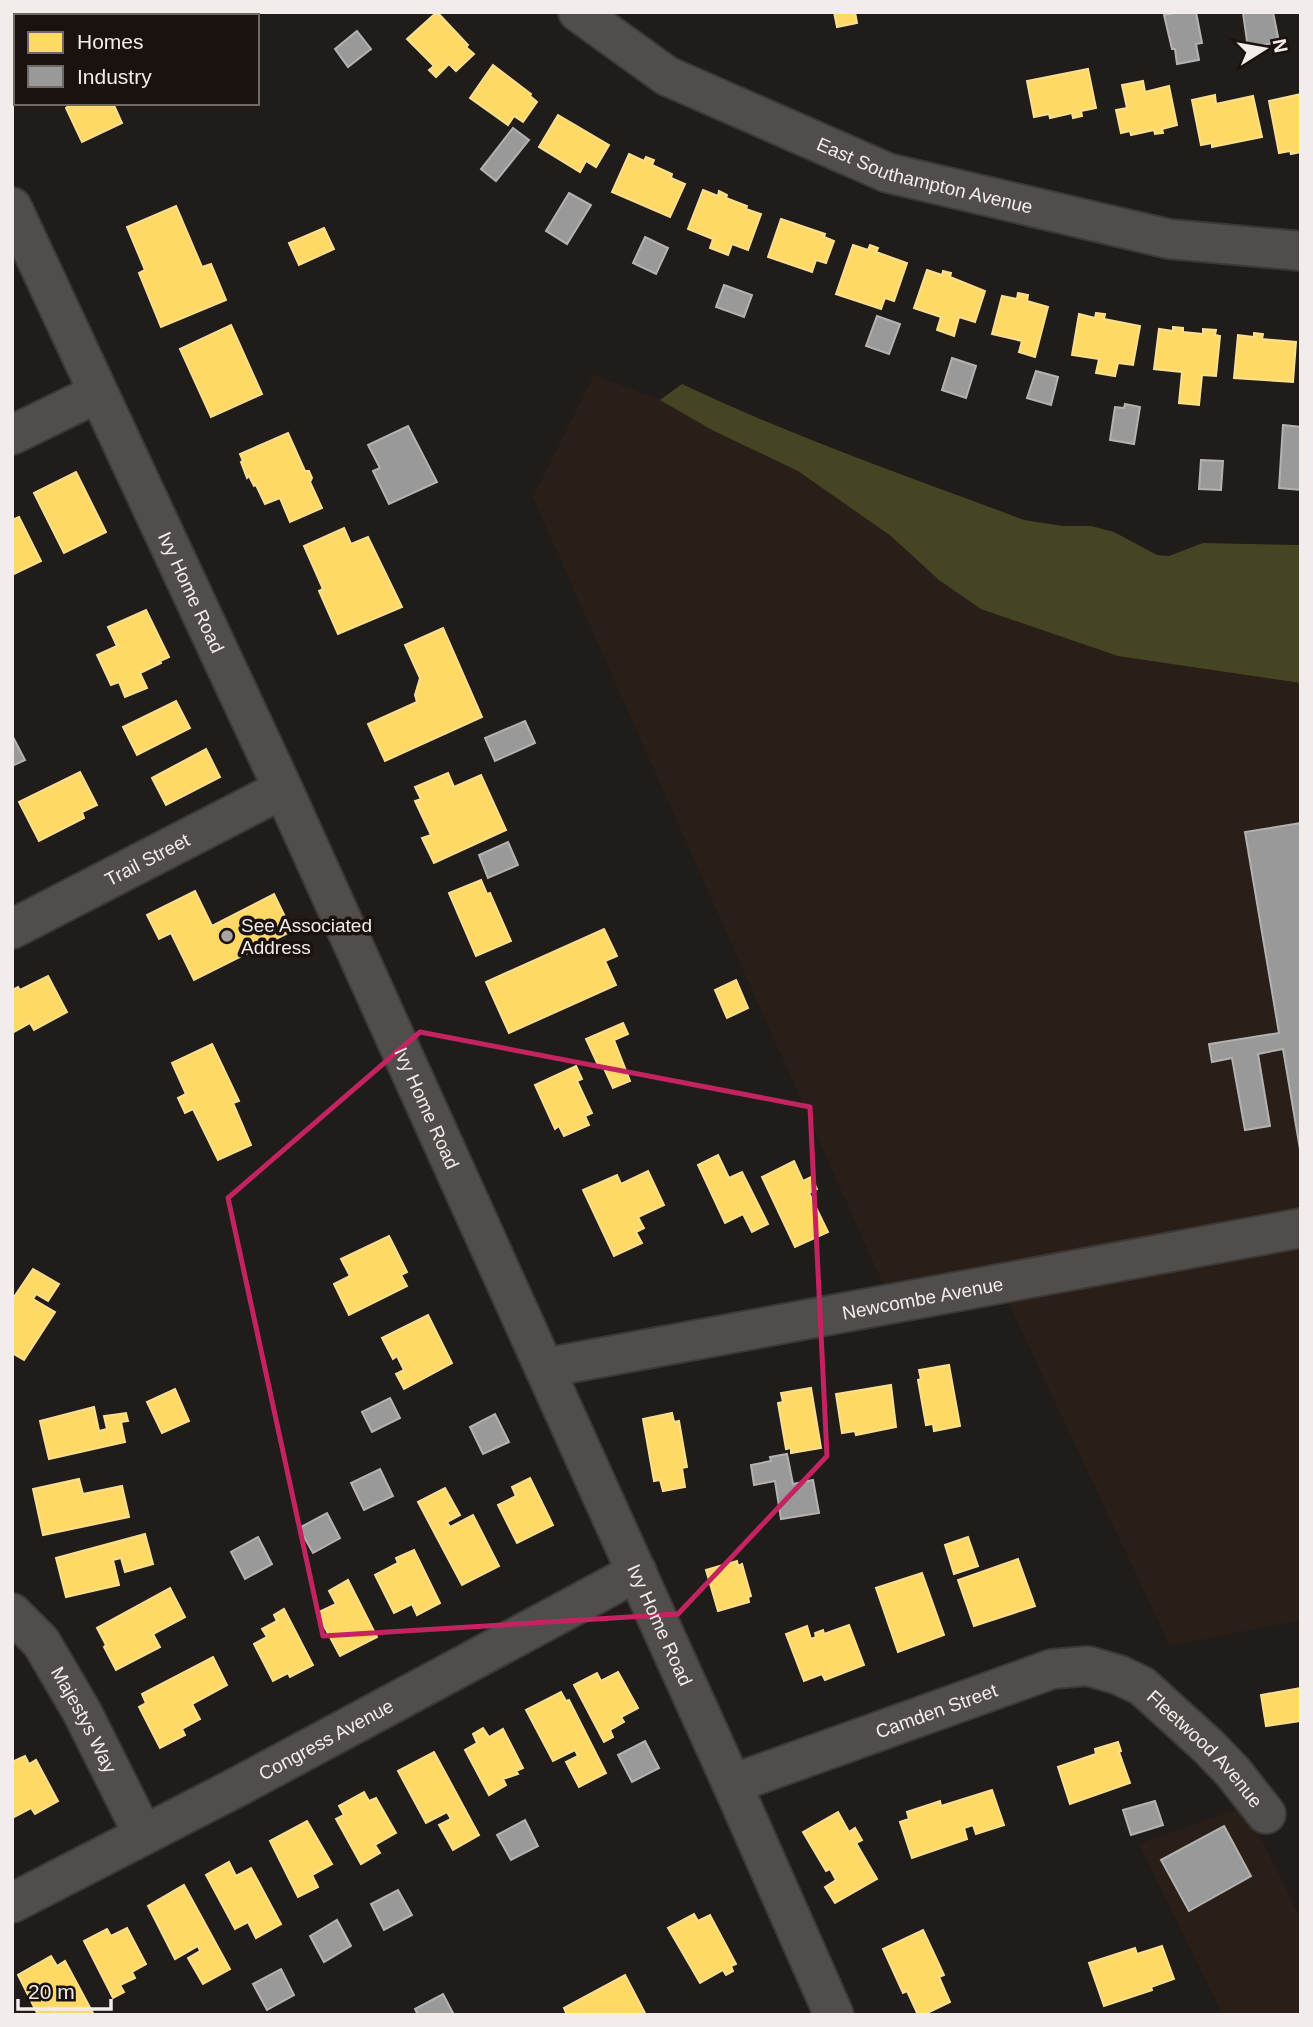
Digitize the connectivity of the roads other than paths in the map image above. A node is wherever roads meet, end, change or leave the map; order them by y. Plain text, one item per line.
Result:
1 (578, 12) edge
2 (12, 207) edge
3 (1301, 251) edge
4 (98, 393) junction
5 (12, 435) edge
6 (283, 789) junction
7 (12, 929) edge
8 (1301, 1228) edge
9 (544, 1368) junction
10 (636, 1572) junction
11 (12, 1613) edge
12 (1142, 1686) joint
13 (732, 1783) junction
14 (1266, 1814) dead end
15 (143, 1834) junction
16 (12, 1903) edge
17 (834, 2015) edge

1 - 3 street, East Southampton Avenue
2 - 4 street, Ivy Home Road
4 - 5 street
4 - 6 street, Ivy Home Road
6 - 7 street, Trail Street
6 - 9 street, Ivy Home Road
8 - 9 street, Newcombe Avenue
9 - 10 street, Ivy Home Road
10 - 13 street, Ivy Home Road
10 - 15 street, Congress Avenue
11 - 15 street, Majestys Way
12 - 13 street, Camden Street
12 - 14 street, Fleetwood Avenue
13 - 17 street, Ivy Home Road
15 - 16 street, Congress Avenue

